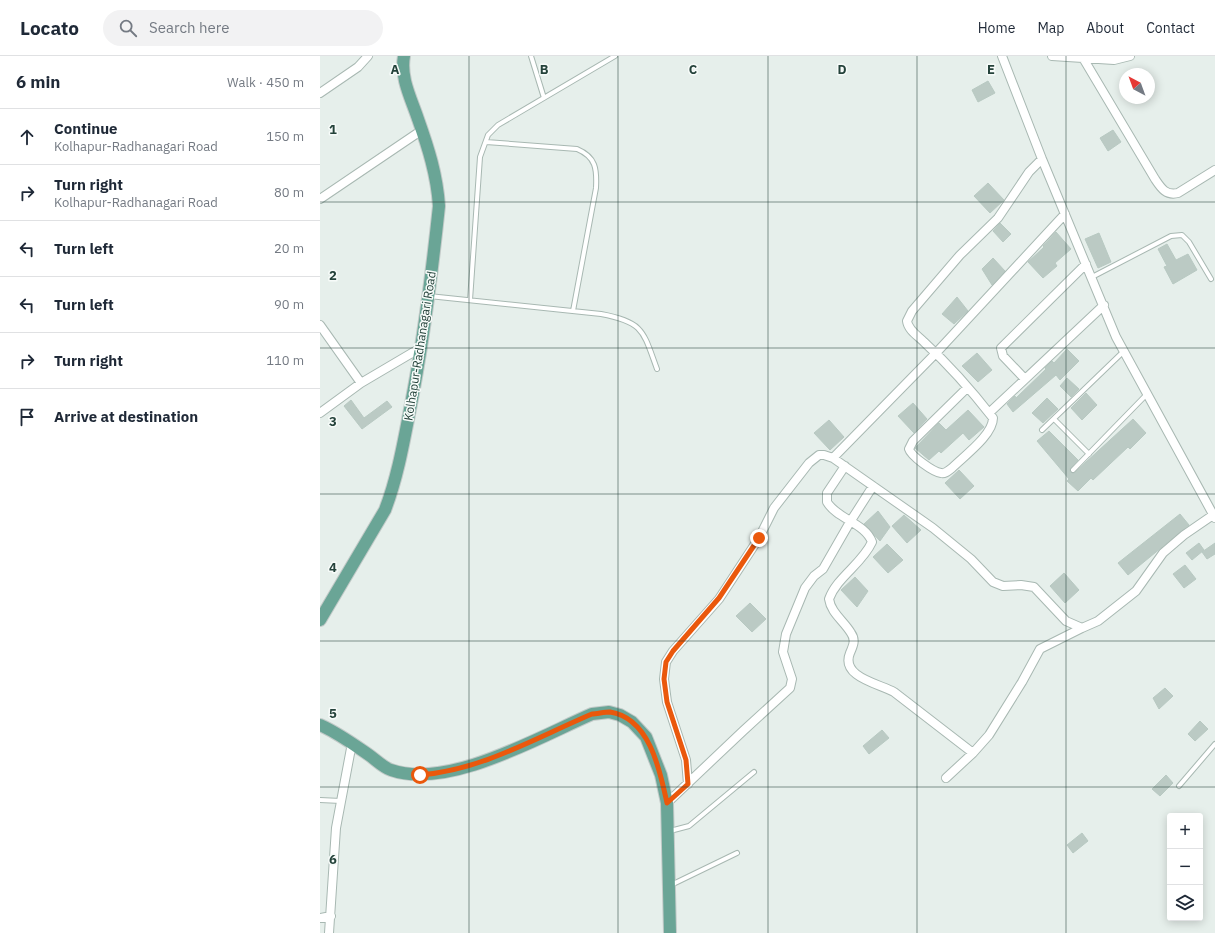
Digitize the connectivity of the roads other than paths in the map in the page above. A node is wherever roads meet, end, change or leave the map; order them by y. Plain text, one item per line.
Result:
1 (368, 56) edge
2 (404, 56) edge
3 (531, 56) edge
4 (615, 56) edge
5 (1002, 56) edge
6 (1052, 56) edge
7 (1130, 56) edge
8 (1083, 58) junction
9 (320, 93) edge
10 (544, 98) junction
11 (422, 130) junction
12 (486, 142) junction
13 (1042, 159) junction
14 (1215, 170) edge
15 (320, 199) edge
16 (1065, 214) junction
17 (1086, 264) junction
18 (1092, 277) junction
19 (1211, 279) dead end
20 (429, 296) junction
21 (470, 300) junction
22 (1104, 306) junction
23 (573, 311) junction
24 (321, 327) edge
25 (422, 347) junction
26 (1124, 351) junction
27 (936, 353) junction
28 (657, 369) dead end
29 (1025, 379) junction
30 (361, 383) junction
31 (968, 388) junction
32 (1148, 394) junction
33 (320, 413) edge
34 (989, 413) junction
35 (1054, 419) junction
36 (1042, 430) dead end
37 (1089, 454) junction
38 (833, 458) junction
39 (845, 466) junction
40 (1073, 470) dead end
41 (873, 486) junction
42 (1214, 517) edge
43 (850, 522) junction
44 (320, 620) edge
45 (1082, 628) junction
46 (320, 725) edge
47 (352, 743) junction
48 (1215, 744) edge
49 (973, 753) junction
50 (754, 772) dead end
51 (946, 778) dead end
52 (688, 784) junction
53 (1179, 786) dead end
54 (320, 800) edge
55 (341, 801) junction
56 (667, 803) junction
57 (668, 831) junction
58 (737, 853) dead end
59 (668, 886) junction
60 (331, 916) junction
61 (320, 918) edge
62 (329, 933) edge
63 (670, 933) edge

1 - 9 street
2 - 11 main road, Kolhapur-Radhanagari Road
3 - 10 lane
4 - 10 lane
5 - 13 street
6 - 8 street
7 - 8 street
8 - 14 street
10 - 12 lane
11 - 15 street
11 - 20 main road, Kolhapur-Radhanagari Road
12 - 21 lane
12 - 23 lane
13 - 16 street
13 - 27 street
16 - 17 street
16 - 27 street
17 - 18 street
17 - 29 street
18 - 19 lane
18 - 22 street
20 - 21 lane
20 - 25 main road, Kolhapur-Radhanagari Road
21 - 23 lane
22 - 26 street
22 - 29 street
23 - 28 lane
24 - 30 street
25 - 30 street
25 - 44 main road, Kolhapur-Radhanagari Road
26 - 32 street
26 - 35 lane
27 - 31 street
27 - 38 street
29 - 34 street
30 - 33 street
31 - 34 street
31 - 34 street
32 - 37 lane
32 - 42 street
35 - 36 lane
35 - 37 lane
37 - 40 lane
38 - 39 street
38 - 52 street
39 - 41 street
39 - 43 street
41 - 43 street
41 - 45 street
42 - 45 street
43 - 49 street
43 - 52 street
45 - 49 street
46 - 47 main road
47 - 55 street
47 - 56 main road
48 - 53 lane
49 - 51 street
50 - 57 lane
52 - 56 street
54 - 55 lane
55 - 60 street
56 - 57 main road
57 - 59 main road
58 - 59 lane
59 - 63 main road
60 - 61 street
60 - 62 street

